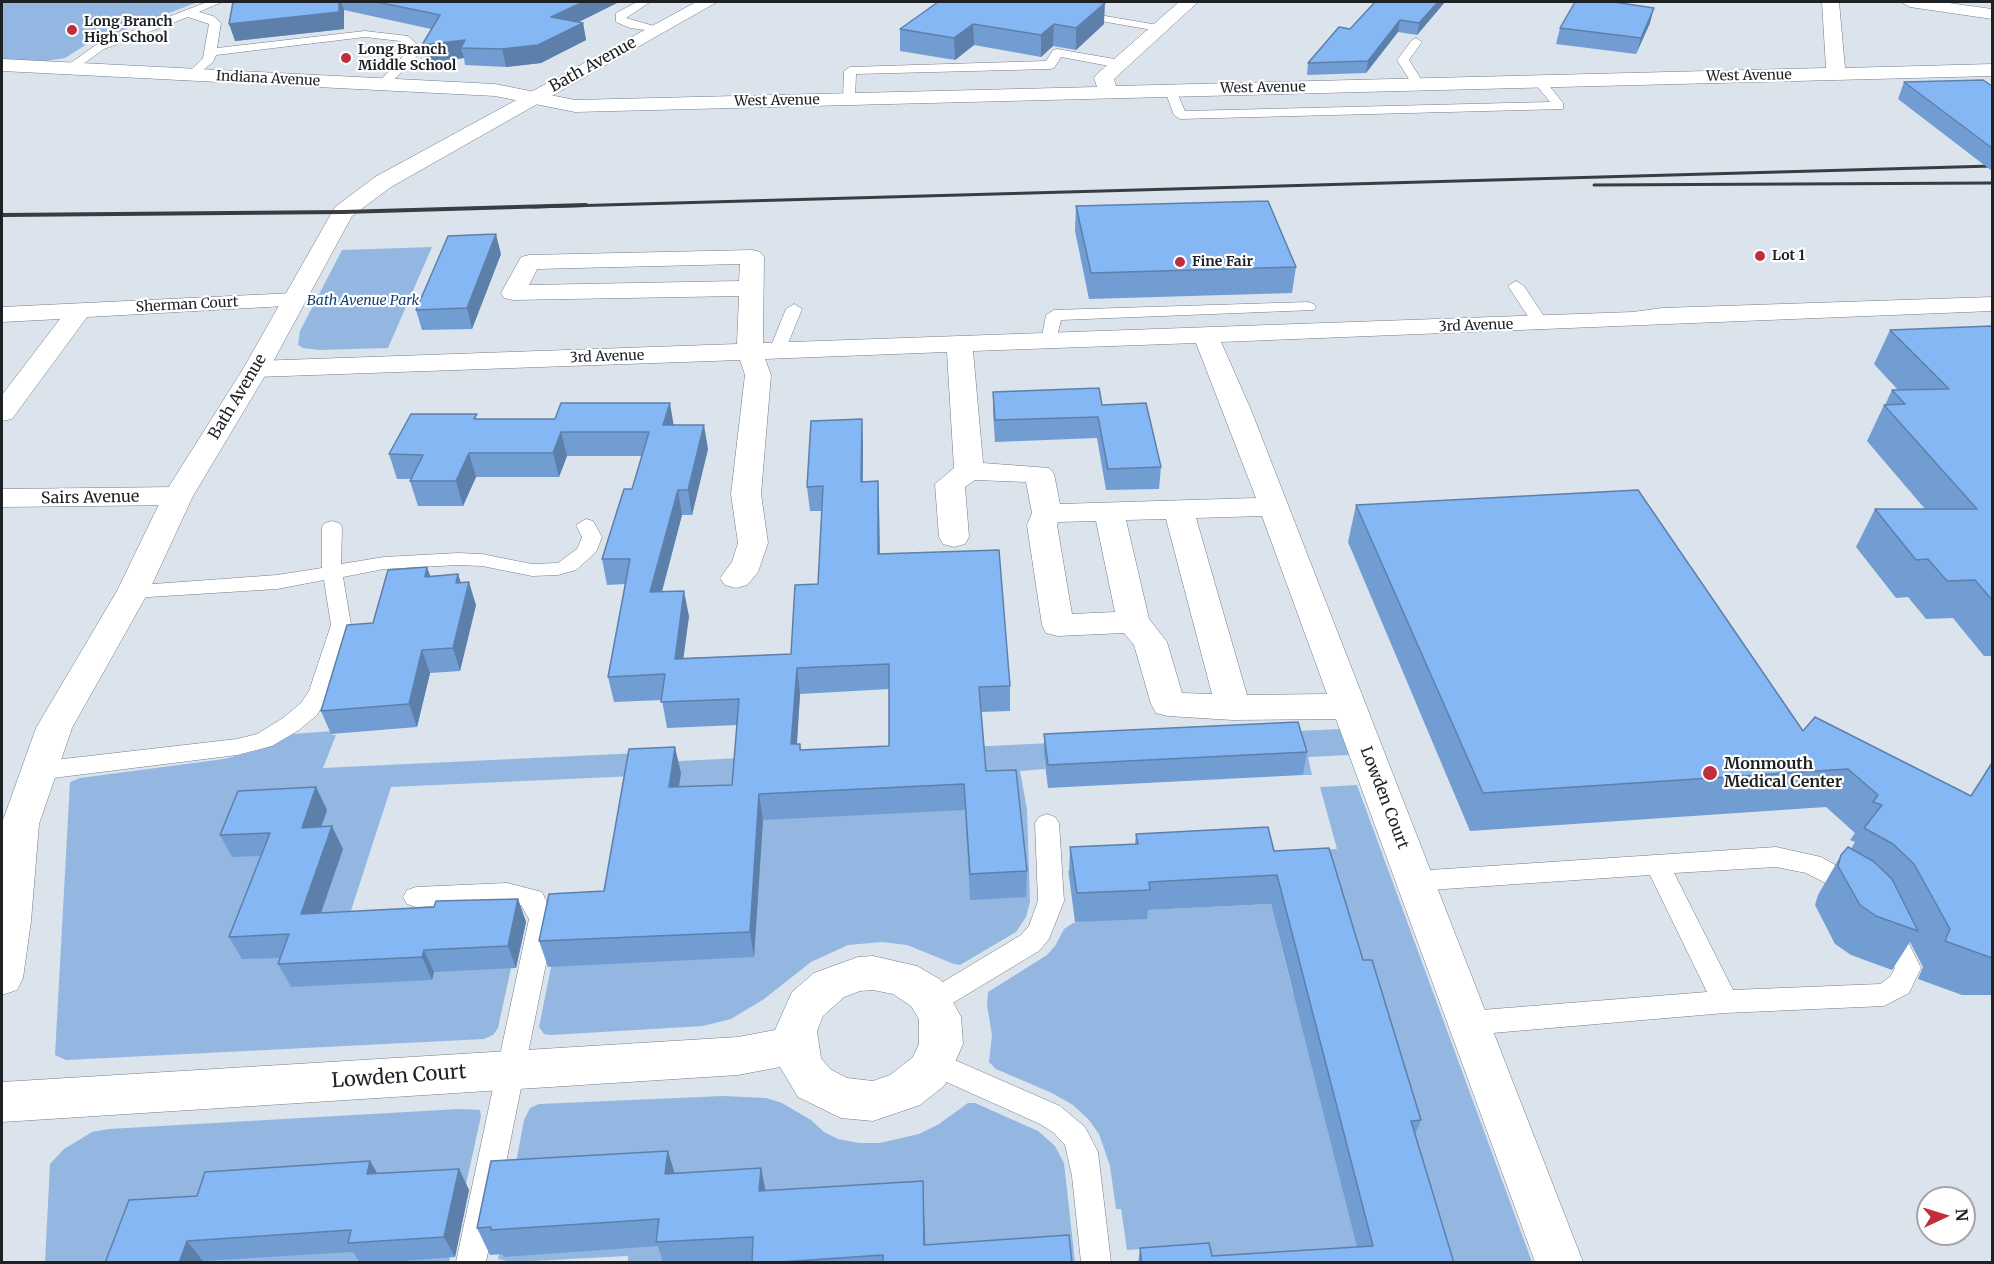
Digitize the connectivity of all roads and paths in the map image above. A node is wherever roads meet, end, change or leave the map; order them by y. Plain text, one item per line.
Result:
1 (216, 2) edge
2 (644, 2) edge
3 (708, 2) edge
4 (1189, 2) edge
5 (1830, 2) edge
6 (1910, 2) edge
7 (1064, 12) edge
8 (186, 13) junction
9 (1992, 14) edge
10 (1158, 28) junction
11 (657, 30) junction
12 (1416, 42) edge
13 (210, 52) junction
14 (1120, 64) junction
15 (2, 65) edge
16 (68, 69) junction
17 (1992, 69) edge
18 (1836, 73) junction
19 (192, 75) junction
20 (1539, 81) junction
21 (382, 84) junction
22 (1418, 84) junction
23 (1171, 91) junction
24 (1108, 92) junction
25 (534, 99) junction
26 (849, 99) junction
27 (1516, 286) dead end
28 (751, 288) junction
29 (294, 300) junction
30 (1992, 304) edge
31 (794, 309) dead end
32 (80, 310) junction
33 (1310, 310) junction
34 (2, 314) edge
35 (1541, 324) junction
36 (1205, 335) junction
37 (1049, 341) junction
38 (959, 344) junction
39 (764, 351) junction
40 (256, 369) junction
41 (2, 414) edge
42 (969, 471) junction
43 (178, 496) junction
44 (2, 498) edge
45 (1274, 507) junction
46 (1179, 509) junction
47 (1109, 511) junction
48 (1047, 513) junction
49 (586, 525) dead end
50 (332, 527) dead end
51 (954, 537) dead end
52 (333, 571) junction
53 (736, 578) dead end
54 (133, 591) junction
55 (1133, 622) junction
56 (1349, 706) junction
57 (1233, 708) junction
58 (37, 771) junction
59 (1047, 823) dead end
60 (1656, 863) junction
61 (1415, 880) junction
62 (416, 897) dead end
63 (2, 978) edge
64 (932, 1002) junction
65 (1725, 1002) junction
66 (1469, 1023) junction
67 (795, 1045) junction
68 (934, 1063) junction
69 (511, 1070) junction
70 (2, 1102) edge
71 (471, 1263) edge
72 (1096, 1263) edge
73 (1559, 1263) edge

1 - 8 lane
2 - 11 lane
3 - 11 street, Bath Avenue
4 - 10 street
5 - 18 street
6 - 9 street
7 - 10 lane
8 - 13 lane
8 - 16 lane
10 - 14 street
11 - 25 street, Bath Avenue
12 - 22 lane
13 - 19 lane
13 - 21 lane
14 - 24 street
14 - 26 lane
15 - 16 street, Indiana Avenue
16 - 19 street, Indiana Avenue
17 - 18 street, West Avenue
18 - 20 street, West Avenue
19 - 21 street, Indiana Avenue
20 - 22 street, West Avenue
20 - 23 lane
21 - 25 street, Indiana Avenue
22 - 23 street, West Avenue
23 - 24 street, West Avenue
24 - 26 street, West Avenue
25 - 26 street, West Avenue
25 - 29 street, Bath Avenue
27 - 35 lane
28 - 28 street
28 - 39 street
29 - 32 street, Sherman Court
29 - 40 street, Bath Avenue
30 - 35 street, 3rd Avenue
31 - 39 lane
32 - 34 street, Sherman Court
32 - 41 street
33 - 35 street, 3rd Avenue
33 - 36 street, 3rd Avenue
33 - 37 lane
36 - 37 street, 3rd Avenue
36 - 45 street, Lowden Court
37 - 38 street, 3rd Avenue
38 - 39 street, 3rd Avenue
38 - 42 street
39 - 40 street, 3rd Avenue
39 - 53 street
40 - 43 street, Bath Avenue
42 - 48 street
42 - 51 street
43 - 44 street, Sairs Avenue
43 - 54 street, Bath Avenue
45 - 46 street
45 - 56 street, Lowden Court
46 - 47 street
46 - 57 street
47 - 48 street
47 - 55 street
48 - 55 street
49 - 52 lane
50 - 52 lane
52 - 54 lane
52 - 58 lane
54 - 58 street, Bath Avenue
55 - 57 street
56 - 57 street
56 - 61 street, Lowden Court
58 - 63 street, Bath Avenue
59 - 64 lane
60 - 61 lane
60 - 65 lane
60 - 65 lane
61 - 66 street, Lowden Court
62 - 69 lane
64 - 67 street
64 - 68 street
65 - 66 lane
66 - 73 street, Lowden Court
67 - 68 street
67 - 69 street, Lowden Court
68 - 72 lane
69 - 70 street, Lowden Court
69 - 71 lane

